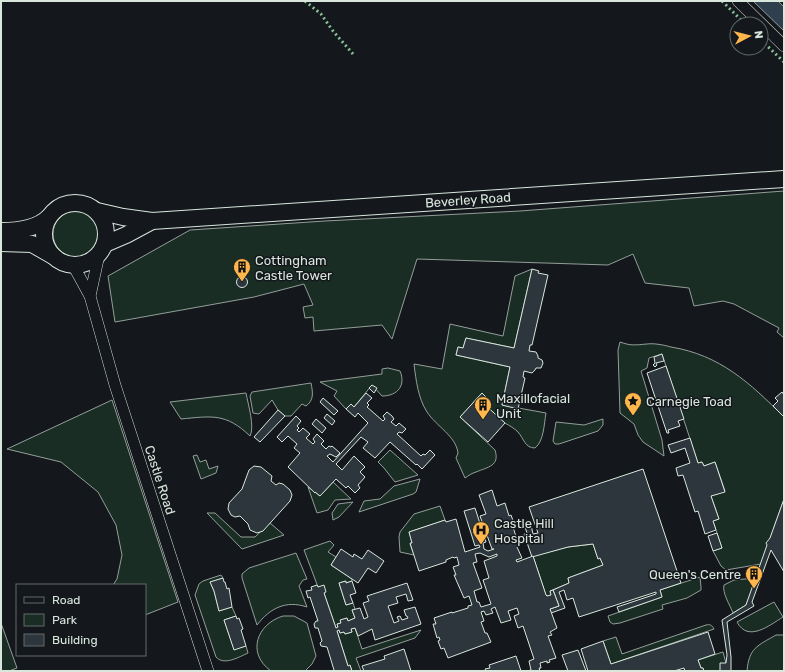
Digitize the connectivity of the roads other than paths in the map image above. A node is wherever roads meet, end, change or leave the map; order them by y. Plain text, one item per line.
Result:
1 (738, 1) edge
2 (784, 46) edge
3 (784, 179) edge
4 (97, 211) junction
5 (48, 217) junction
6 (152, 221) junction
7 (1, 231) edge
8 (1, 243) edge
9 (102, 249) junction
10 (56, 258) junction
11 (73, 265) junction
12 (90, 296) junction
13 (208, 671) edge

1 - 2 street
3 - 6 highway, Beverley Road
4 - 5 highway
4 - 6 highway, Beverley Road
4 - 9 highway
5 - 7 highway
5 - 10 highway
6 - 9 highway, Beverley Road
8 - 10 highway
9 - 11 highway
9 - 12 street, Castle Road
10 - 11 highway
11 - 12 street, Castle Road
12 - 13 street, Castle Road

